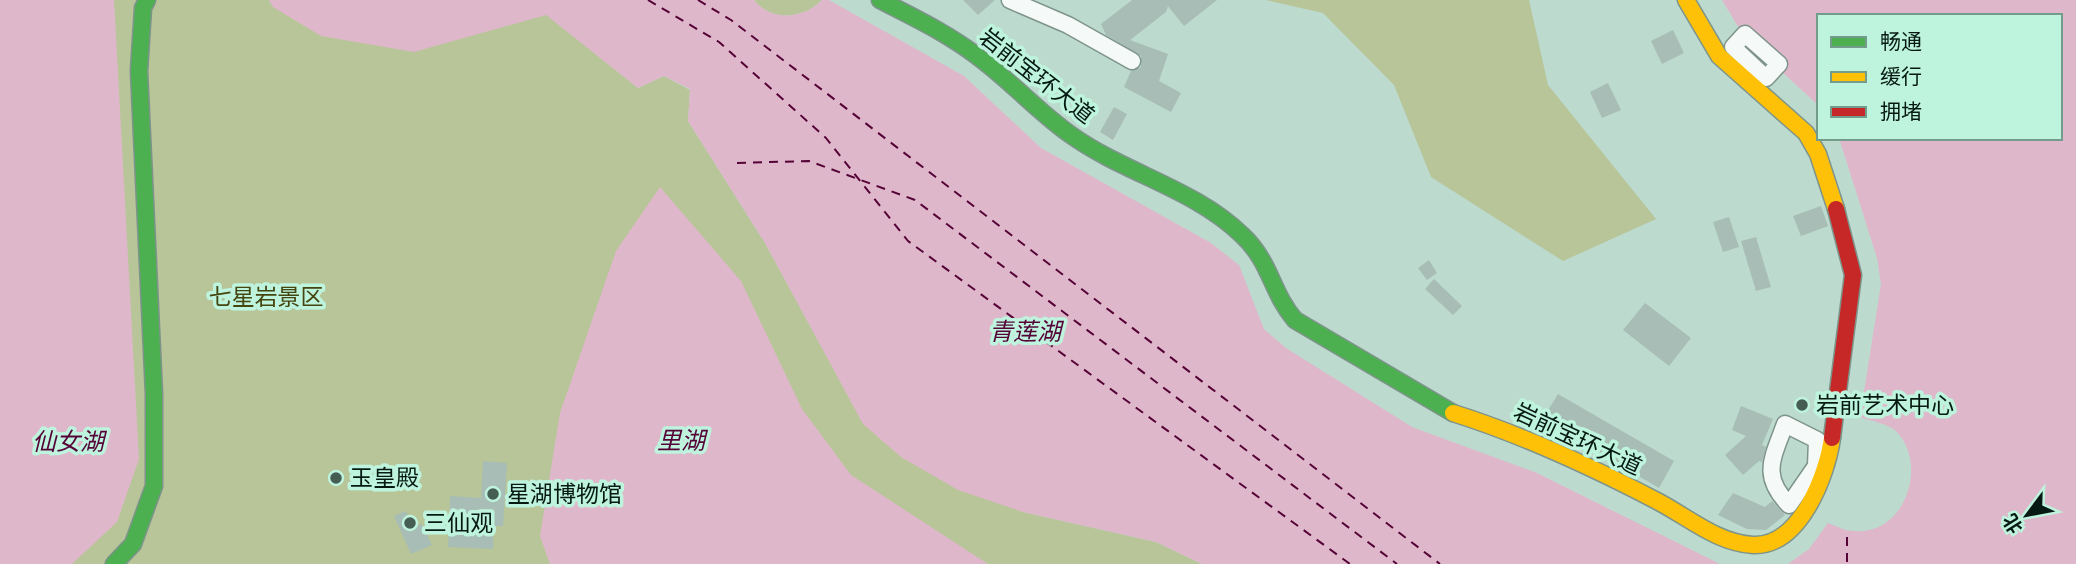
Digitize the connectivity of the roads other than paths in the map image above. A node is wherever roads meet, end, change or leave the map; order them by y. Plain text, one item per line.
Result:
1 (147, 0) edge
2 (880, 0) edge
3 (1010, 0) edge
4 (1686, 0) edge
5 (1132, 61) dead end
6 (1769, 468) joint
7 (114, 564) edge

1 - 7 street
2 - 4 street, 岩前宝环大道
3 - 5 street
6 - 6 street

